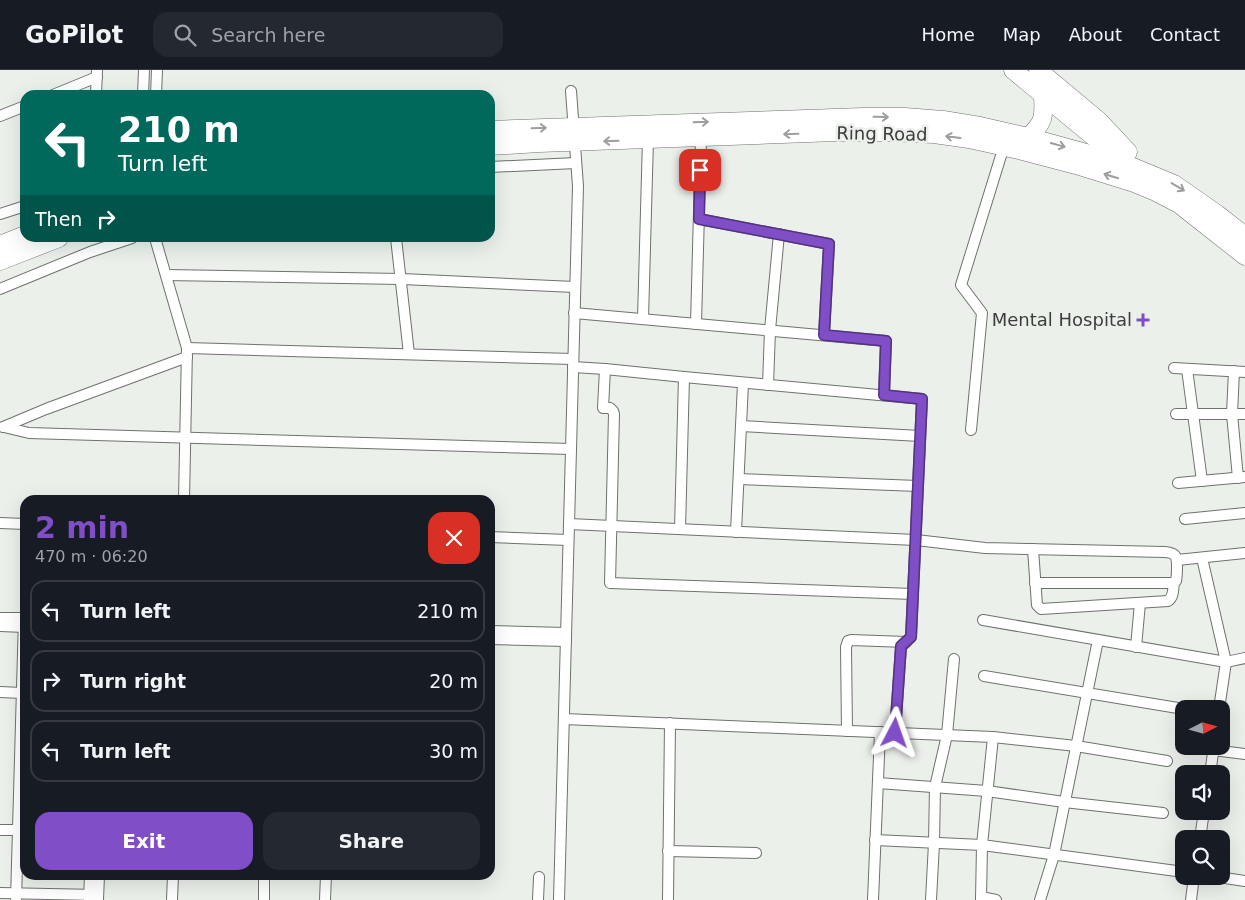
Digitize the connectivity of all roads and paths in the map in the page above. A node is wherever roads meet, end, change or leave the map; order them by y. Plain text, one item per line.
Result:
1 (144, 70) edge
2 (157, 70) edge
3 (1013, 70) edge
4 (1038, 70) edge
5 (97, 74) edge
6 (63, 90) edge
7 (96, 90) edge
8 (143, 90) edge
9 (156, 90) edge
10 (571, 91) dead end
11 (1043, 95) junction
12 (20, 108) edge
13 (0, 116) edge
14 (495, 130) edge
15 (574, 134) junction
16 (1028, 137) junction
17 (701, 138) junction
18 (648, 139) junction
19 (495, 145) edge
20 (1004, 146) junction
21 (576, 162) junction
22 (495, 167) edge
23 (1133, 167) junction
24 (1156, 192) junction
25 (20, 208) edge
26 (0, 214) edge
27 (699, 219) junction
28 (779, 234) junction
29 (1245, 236) edge
30 (20, 237) edge
31 (49, 242) edge
32 (120, 242) edge
33 (156, 242) edge
34 (397, 242) edge
35 (0, 245) edge
36 (1245, 256) edge
37 (0, 261) edge
38 (166, 275) junction
39 (402, 279) junction
40 (575, 287) junction
41 (0, 289) edge
42 (574, 313) junction
43 (643, 319) junction
44 (696, 324) junction
45 (770, 330) junction
46 (824, 335) junction
47 (187, 352) junction
48 (409, 354) junction
49 (573, 363) junction
50 (1174, 368) dead end
51 (605, 369) junction
52 (1187, 369) junction
53 (1234, 371) junction
54 (1245, 372) edge
55 (684, 377) junction
56 (743, 382) junction
57 (768, 385) junction
58 (884, 395) junction
59 (1176, 414) dead end
60 (1192, 414) junction
61 (1232, 414) junction
62 (1245, 414) edge
63 (741, 426) junction
64 (2, 428) edge
65 (971, 430) dead end
66 (920, 436) junction
67 (185, 438) junction
68 (571, 449) junction
69 (1241, 478) edge
70 (739, 479) junction
71 (1202, 481) junction
72 (1178, 483) dead end
73 (918, 486) junction
74 (184, 495) edge
75 (1245, 513) edge
76 (1185, 519) dead end
77 (0, 523) edge
78 (20, 524) edge
79 (569, 524) junction
80 (611, 526) junction
81 (680, 529) junction
82 (736, 532) junction
83 (495, 537) edge
84 (568, 540) junction
85 (916, 540) junction
86 (1033, 549) junction
87 (1245, 553) edge
88 (1202, 558) junction
89 (1177, 560) junction
90 (1174, 582) junction
91 (1035, 583) junction
92 (913, 594) junction
93 (1140, 603) junction
94 (0, 618) edge
95 (983, 620) dead end
96 (20, 622) edge
97 (20, 624) edge
98 (0, 626) edge
99 (495, 631) edge
100 (566, 637) junction
101 (495, 639) edge
102 (1098, 640) junction
103 (906, 642) junction
104 (1136, 647) junction
105 (1245, 658) edge
106 (954, 659) dead end
107 (1226, 662) junction
108 (984, 676) dead end
109 (0, 692) edge
110 (20, 693) edge
111 (1087, 693) junction
112 (1220, 700) edge
113 (1175, 708) edge
114 (564, 719) junction
115 (670, 723) junction
116 (847, 731) junction
117 (880, 732) junction
118 (895, 733) junction
119 (947, 735) junction
120 (993, 737) junction
121 (1076, 746) junction
122 (1230, 751) edge
123 (1245, 754) edge
124 (1167, 761) dead end
125 (20, 762) edge
126 (878, 783) junction
127 (935, 787) junction
128 (988, 790) junction
129 (1064, 802) junction
130 (1163, 813) dead end
131 (0, 830) edge
132 (18, 830) junction
133 (875, 840) junction
134 (934, 843) junction
135 (982, 845) junction
136 (668, 851) junction
137 (756, 853) dead end
138 (1054, 855) junction
139 (1175, 871) edge
140 (539, 877) dead end
141 (1230, 879) edge
142 (91, 880) edge
143 (98, 880) edge
144 (173, 880) edge
145 (264, 880) edge
146 (326, 880) edge
147 (1245, 881) edge
148 (1193, 885) edge
149 (0, 893) edge
150 (16, 897) edge
151 (94, 898) edge
152 (981, 899) edge
153 (172, 900) edge
154 (264, 900) edge
155 (326, 900) edge
156 (538, 900) edge
157 (559, 900) edge
158 (668, 900) edge
159 (873, 900) edge
160 (931, 900) edge
161 (996, 900) edge
162 (1040, 900) edge
163 (1191, 900) edge

1 - 8 street
2 - 9 street
3 - 11 highway
4 - 23 highway
5 - 6 street
5 - 7 street
10 - 15 street
11 - 16 highway
11 - 23 highway
12 - 13 street
14 -> 15 highway, Ring Road
15 -> 16 highway, Ring Road
18 -> 15 highway, Ring Road
15 - 19 highway, Ring Road
15 - 21 street
16 -> 23 highway, Ring Road
17 - 18 highway, Ring Road
20 -> 17 highway, Ring Road
17 - 27 street
18 - 43 street
24 -> 20 highway, Ring Road
20 - 65 street
21 - 22 street
21 - 40 street
23 - 24 highway
23 -> 29 highway, Ring Road
24 - 36 highway, Ring Road
25 - 26 street
27 - 28 street
27 - 44 street
28 - 45 street
28 - 46 street
30 - 35 highway
31 - 37 highway
32 - 41 street
33 - 38 street
34 - 39 street
38 - 39 street
38 - 47 street
39 - 40 street
39 - 48 street
40 - 42 street
42 - 43 street
42 - 49 street
43 - 44 street
44 - 45 street
45 - 46 street
45 - 57 street
46 - 58 street
47 - 48 street
47 - 64 street
47 - 67 street
48 - 49 street
49 - 51 street
49 - 68 street
50 - 52 street
51 - 55 street
51 - 80 street
52 - 53 street
52 - 60 street
53 - 54 street
53 - 61 street
55 - 56 street
55 - 81 street
56 - 57 street
56 - 63 street
57 - 58 street
58 - 66 street
59 - 60 street
60 - 61 street
60 - 71 street
61 - 62 street
61 - 69 street
63 - 66 street
63 - 70 street
64 - 67 street
66 - 73 street
67 - 68 street
67 - 74 street
68 - 79 street
69 - 71 street
70 - 73 street
70 - 82 street
71 - 72 street
73 - 85 street
75 - 76 street
77 - 78 street
79 - 80 street
79 - 84 street
80 - 81 street
80 - 92 street
81 - 82 street
82 - 85 street
83 - 84 street
84 - 100 street
85 - 86 street
85 - 92 street
86 - 89 street
86 - 91 street
87 - 88 street
88 - 89 street
88 - 107 street
89 - 90 street
90 - 91 street
90 - 93 street
91 - 93 street
92 - 103 street
93 - 104 street
94 - 96 street
95 - 102 street
97 - 98 street
99 - 100 street
100 - 101 street
100 - 114 street
102 - 104 street
102 - 111 street
103 - 116 street
103 - 118 street
104 - 107 street
105 - 107 street
106 - 119 street
107 - 112 street
108 - 111 street
109 - 110 street
111 - 113 street
111 - 121 street
114 - 115 street
114 - 157 street
115 - 116 street
115 - 136 street
116 - 117 street
117 - 118 street
117 - 126 street
118 - 119 street
119 - 120 street
119 - 127 street
120 - 121 street
120 - 128 street
121 - 124 street
121 - 129 street
122 - 123 street
125 - 132 street
126 - 127 street
126 - 133 street
127 - 128 street
127 - 134 street
128 - 129 street
128 - 135 street
129 - 130 street
129 - 138 street
131 - 132 street
132 - 150 street
133 - 134 street
133 - 159 street
134 - 135 street
134 - 160 street
135 - 138 street
135 - 152 street
136 - 137 street
136 - 158 street
138 - 139 street
138 - 162 street
140 - 156 street
141 - 147 street
142 - 151 street
143 - 151 street
144 - 153 street
145 - 154 street
146 - 155 street
148 - 163 street
149 - 150 street
150 - 151 street
152 - 161 street

